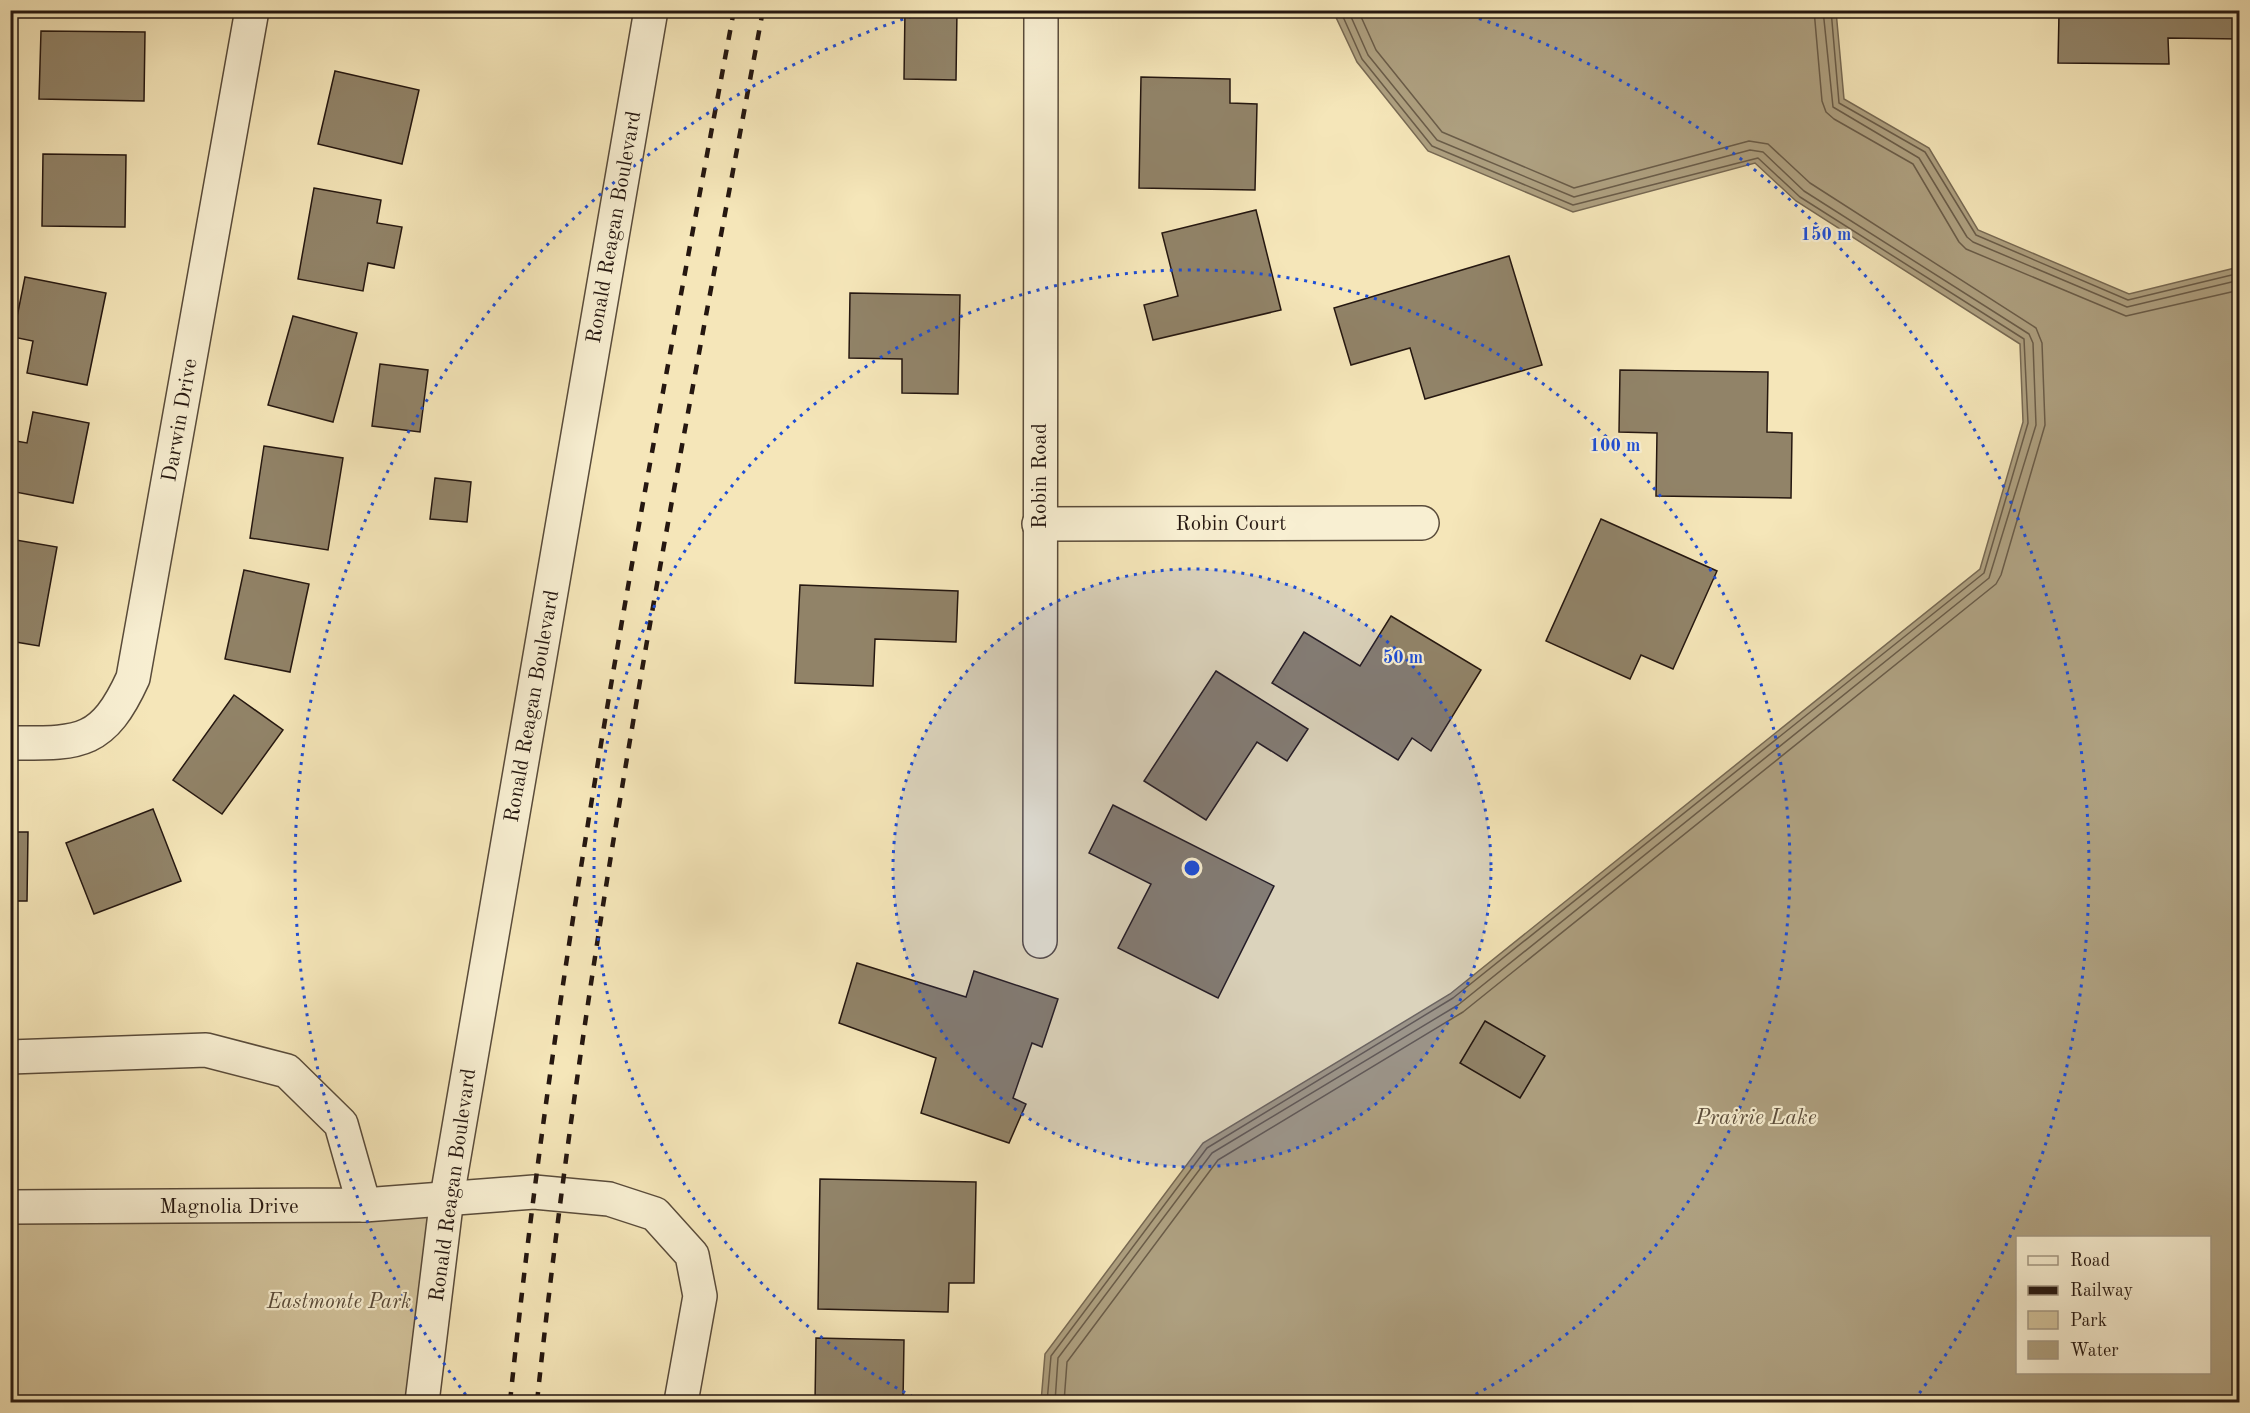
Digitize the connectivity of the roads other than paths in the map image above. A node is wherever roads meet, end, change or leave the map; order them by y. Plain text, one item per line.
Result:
1 (252, 10) edge
2 (651, 10) edge
3 (1041, 10) edge
4 (1422, 523) dead end
5 (1039, 524) junction
6 (10, 743) edge
7 (1040, 941) dead end
8 (10, 1057) edge
9 (447, 1197) junction
10 (364, 1205) junction
11 (10, 1207) edge
12 (422, 1402) edge
13 (681, 1402) edge

1 - 6 street, Darwin Drive
2 - 9 street, Ronald Reagan Boulevard
3 - 5 street, Robin Road
4 - 5 street, Robin Court
5 - 7 street, Robin Road
8 - 10 street
9 - 10 street, Magnolia Drive
9 - 12 street, Ronald Reagan Boulevard
9 - 13 street, Magnolia Drive
10 - 11 street, Magnolia Drive

